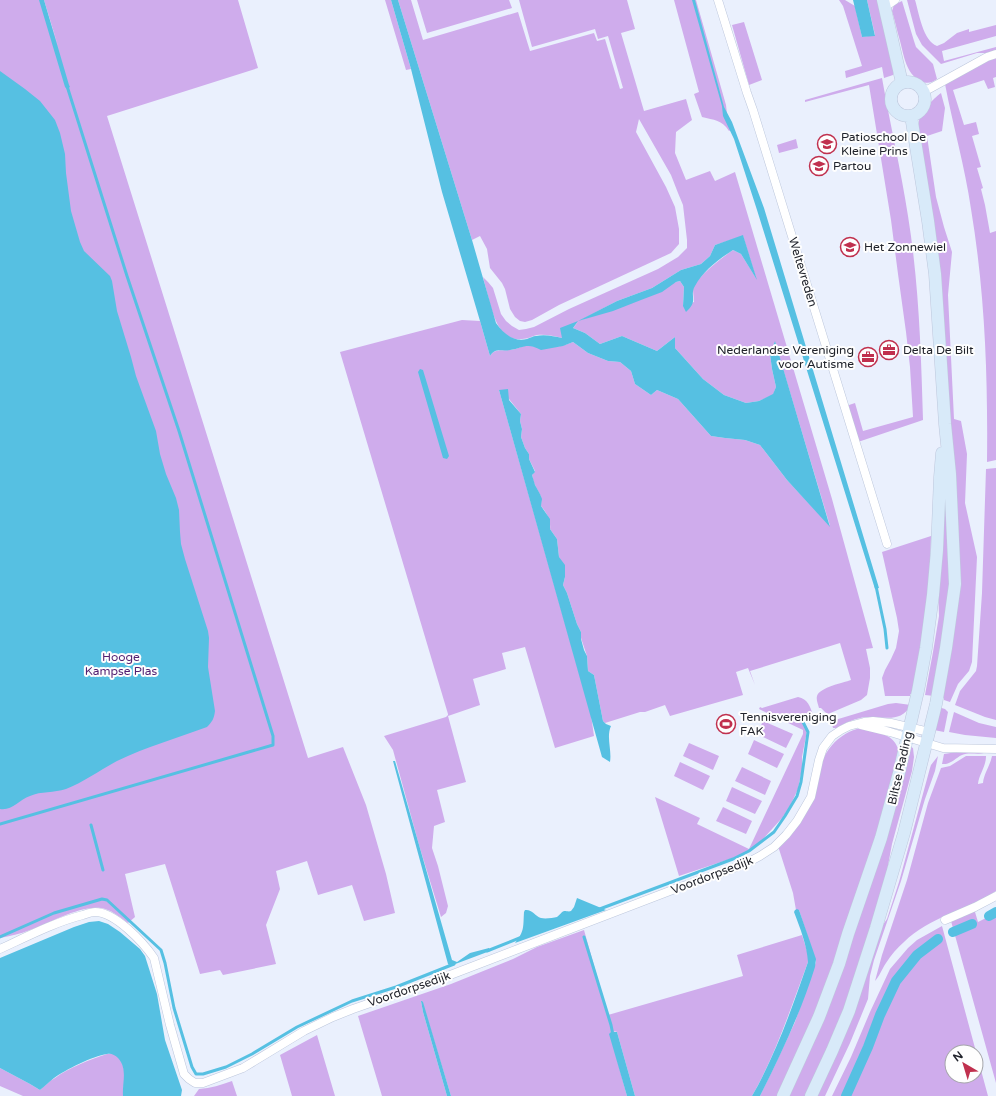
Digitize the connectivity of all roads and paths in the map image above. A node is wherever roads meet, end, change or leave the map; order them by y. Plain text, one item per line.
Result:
1 (718, 0) edge
2 (895, 0) edge
3 (884, 4) edge
4 (996, 54) edge
5 (902, 83) junction
6 (922, 90) junction
7 (911, 116) junction
8 (945, 424) junction
9 (887, 544) dead end
10 (908, 732) junction
11 (928, 738) junction
12 (996, 749) edge
13 (996, 896) edge
14 (945, 920) dead end
15 (0, 949) edge
16 (783, 1096) edge
17 (811, 1096) edge

1 - 9 street, Weltevreden
2 - 3 street
3 - 5 main road
4 - 6 street
5 - 6 main road
5 - 7 main road
6 - 7 main road
7 - 8 main road, Biltse Rading
8 - 10 main road, Biltse Rading
8 - 11 main road, Biltse Rading
10 - 11 street, Voordorpsedijk
10 - 15 street, Voordorpsedijk
10 - 16 main road, Biltse Rading
11 - 12 street, Voordorpsedijk
11 - 17 main road, Biltse Rading
13 - 14 street

